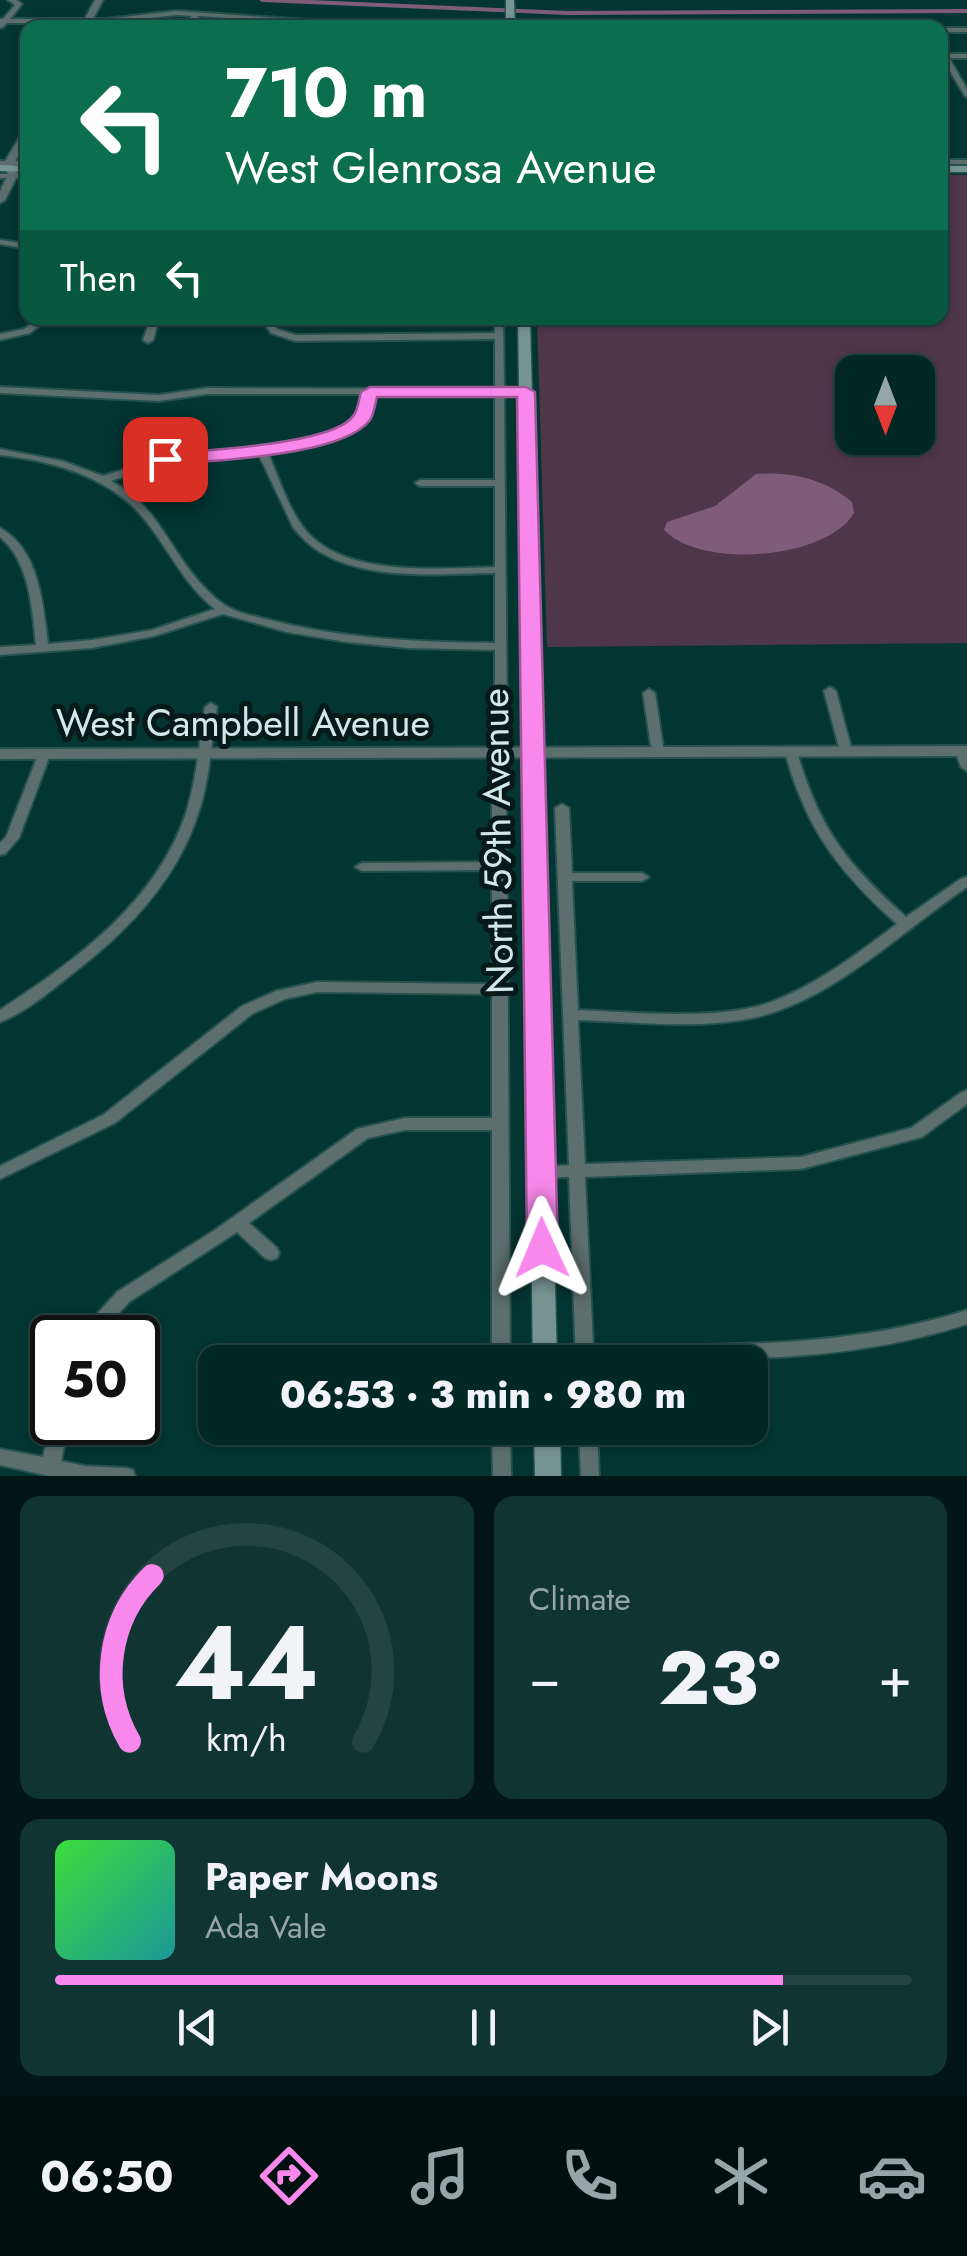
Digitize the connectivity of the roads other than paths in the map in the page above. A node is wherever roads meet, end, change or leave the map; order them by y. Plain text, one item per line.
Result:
1 (14, 1) edge
2 (197, 15) junction
3 (135, 20) edge
4 (190, 20) edge
5 (253, 20) edge
6 (2, 24) edge
7 (948, 63) edge
8 (964, 82) edge
9 (967, 94) edge
10 (20, 144) edge
11 (5, 169) edge
12 (0, 200) edge
13 (35, 325) edge
14 (153, 325) edge
15 (269, 325) edge
16 (499, 325) edge
17 (524, 325) edge
18 (499, 336) junction
19 (0, 337) edge
20 (148, 340) dead end
21 (0, 390) edge
22 (370, 392) junction
23 (500, 392) junction
24 (526, 392) junction
25 (262, 451) junction
26 (0, 452) edge
27 (103, 480) junction
28 (420, 483) dead end
29 (500, 483) junction
30 (0, 531) edge
31 (500, 570) junction
32 (224, 610) junction
33 (42, 646) junction
34 (500, 646) junction
35 (0, 651) edge
36 (830, 691) dead end
37 (649, 693) dead end
38 (211, 706) dead end
39 (501, 720) dead end
40 (964, 750) edge
41 (846, 751) junction
42 (792, 752) junction
43 (658, 753) junction
44 (0, 754) edge
45 (44, 754) junction
46 (203, 754) junction
47 (533, 754) junction
48 (967, 767) edge
49 (500, 800) dead end
50 (562, 808) dead end
51 (0, 850) edge
52 (500, 866) junction
53 (362, 867) dead end
54 (565, 877) junction
55 (642, 877) dead end
56 (967, 880) edge
57 (904, 924) junction
58 (500, 988) junction
59 (570, 1015) junction
60 (0, 1017) edge
61 (967, 1096) edge
62 (501, 1124) junction
63 (577, 1171) junction
64 (540, 1172) junction
65 (0, 1173) edge
66 (238, 1223) junction
67 (272, 1254) dead end
68 (106, 1315) edge
69 (967, 1318) edge
70 (501, 1345) edge
71 (545, 1345) edge
72 (584, 1345) edge
73 (768, 1347) edge
74 (55, 1445) edge
75 (502, 1445) edge
76 (547, 1445) edge
77 (589, 1445) edge
78 (0, 1458) edge
79 (50, 1468) junction
80 (126, 1476) edge
81 (502, 1476) edge
82 (548, 1476) edge
83 (590, 1476) edge

1 - 6 street
2 - 3 street
2 - 4 street
2 - 5 street
7 - 8 street
8 - 9 street
10 - 11 street
11 - 12 street
13 - 19 street
14 - 20 street
15 - 18 street
16 - 18 street, North 59th Avenue
17 - 24 main road, North 59th Avenue
18 - 23 street, North 59th Avenue
21 - 22 street
22 - 23 street
22 - 25 street
23 - 24 street
23 - 29 street, North 59th Avenue
24 - 47 main road, North 59th Avenue
25 - 27 street
25 - 31 street
26 - 27 street
27 - 32 street
28 - 29 street
29 - 31 street, North 59th Avenue
30 - 33 street
31 - 34 street, North 59th Avenue
32 - 33 street
32 - 34 street
33 - 35 street
34 - 39 street, North 59th Avenue
36 - 41 street
37 - 43 street
38 - 46 street
40 - 41 street, West Campbell Avenue
40 - 48 street
41 - 42 street, West Campbell Avenue
42 - 43 street, West Campbell Avenue
42 - 57 street
43 - 47 street, West Campbell Avenue
44 - 45 street, West Campbell Avenue
45 - 46 street, West Campbell Avenue
45 - 51 street
46 - 47 street, West Campbell Avenue
46 - 60 street
47 - 64 main road, North 59th Avenue
49 - 52 street, North 59th Avenue
50 - 54 street, North 59th Avenue
52 - 53 street
52 - 58 street, North 59th Avenue
54 - 55 street
54 - 59 street, North 59th Avenue
56 - 57 street
57 - 59 street
58 - 62 street, North 59th Avenue
58 - 65 street
59 - 63 street, North 59th Avenue
61 - 63 street
62 - 66 street
62 - 70 street, North 59th Avenue
63 - 64 street
63 - 72 street, North 59th Avenue
64 - 71 main road, North 59th Avenue
66 - 67 street
66 - 68 street
69 - 73 street
74 - 79 street
75 - 81 street
76 - 82 main road
77 - 83 street
78 - 79 street
79 - 80 street

